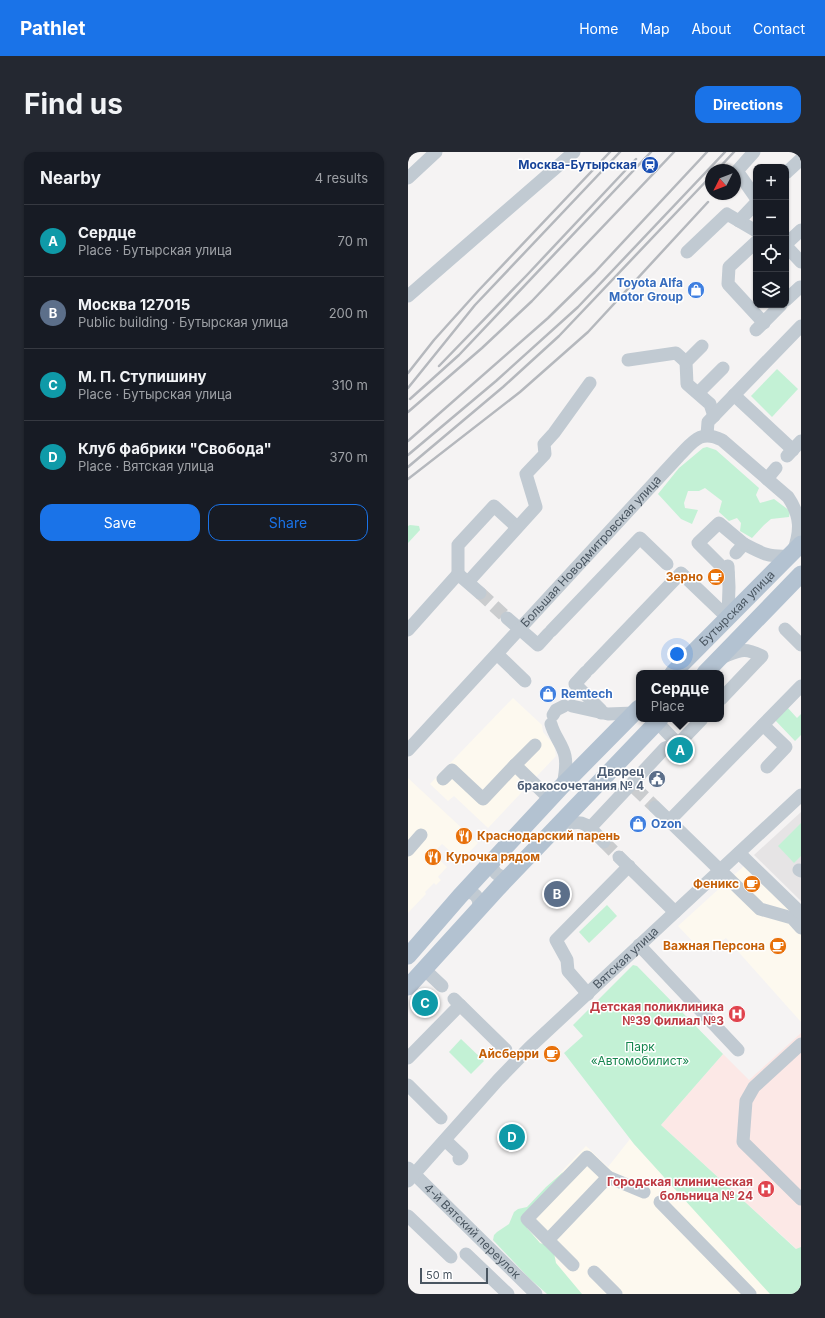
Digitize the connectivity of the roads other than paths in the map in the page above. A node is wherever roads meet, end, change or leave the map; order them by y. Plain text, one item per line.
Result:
1 (436, 152) edge
2 (574, 152) edge
3 (754, 152) edge
4 (801, 159) edge
5 (789, 170) edge
6 (408, 178) edge
7 (753, 194) edge
8 (753, 206) edge
9 (739, 221) junction
10 (753, 229) edge
11 (801, 230) edge
12 (789, 242) edge
13 (753, 245) edge
14 (789, 248) edge
15 (687, 252) dead end
16 (801, 262) edge
17 (801, 287) edge
18 (408, 296) edge
19 (789, 297) edge
20 (778, 308) edge
21 (801, 326) edge
22 (702, 346) dead end
23 (628, 360) dead end
24 (686, 362) junction
25 (723, 368) dead end
26 (590, 384) dead end
27 (698, 393) junction
28 (734, 395) junction
29 (714, 416) junction
30 (707, 435) junction
31 (794, 449) edge
32 (776, 468) dead end
33 (767, 478) junction
34 (797, 501) edge
35 (518, 527) junction
36 (794, 551) edge
37 (666, 564) dead end
38 (801, 574) edge
39 (463, 578) junction
40 (480, 593) tunnel mouth
41 (728, 617) junction
42 (507, 618) tunnel mouth
43 (520, 629) junction
44 (408, 630) edge
45 (785, 630) dead end
46 (801, 645) edge
47 (497, 654) junction
48 (720, 658) junction
49 (676, 670) edge
50 (708, 670) edge
51 (525, 681) dead end
52 (801, 686) edge
53 (724, 696) edge
54 (636, 711) edge
55 (636, 712) edge
56 (601, 713) junction
57 (658, 722) edge
58 (660, 722) edge
59 (699, 722) edge
60 (763, 725) junction
61 (678, 744) junction
62 (534, 745) dead end
63 (408, 750) edge
64 (515, 765) junction
65 (767, 767) dead end
66 (443, 779) dead end
67 (563, 785) junction
68 (801, 796) edge
69 (550, 799) junction
70 (655, 808) tunnel mouth
71 (668, 820) junction
72 (590, 828) junction
73 (554, 829) junction
74 (421, 835) dead end
75 (604, 842) tunnel mouth
76 (408, 850) edge
77 (739, 853) junction
78 (496, 857) junction
79 (619, 857) tunnel mouth
80 (629, 866) junction
81 (720, 870) junction
82 (512, 873) junction
83 (460, 896) junction
84 (476, 912) junction
85 (675, 912) junction
86 (801, 913) edge
87 (801, 928) edge
88 (639, 945) junction
89 (408, 956) edge
90 (424, 969) junction
91 (442, 986) dead end
92 (408, 987) edge
93 (588, 994) junction
94 (801, 1044) edge
95 (506, 1050) dead end
96 (738, 1050) dead end
97 (408, 1058) edge
98 (408, 1085) edge
99 (442, 1118) dead end
100 (445, 1140) junction
101 (459, 1159) dead end
102 (410, 1174) edge
103 (608, 1177) junction
104 (644, 1192) dead end
105 (801, 1199) edge
106 (660, 1202) dead end
107 (408, 1216) edge
108 (548, 1240) junction
109 (466, 1254) dead end
110 (451, 1257) dead end
111 (573, 1265) dead end
112 (594, 1272) dead end
113 (508, 1294) edge
114 (536, 1294) edge
115 (616, 1294) edge
116 (750, 1294) edge

1 - 6 street
2 - 18 street
3 - 7 street
4 - 5 street
8 - 9 street
9 - 10 street
9 - 15 street
11 - 12 street
13 - 20 street
14 - 16 street
17 - 19 street
21 - 28 street
22 - 24 street
23 - 24 street
24 - 27 street
25 - 27 street
26 - 35 street
27 - 29 street
28 - 29 street
28 - 31 street
29 - 30 street
30 - 33 street
30 - 43 street, Большая Новодмитровская улица
32 - 33 street
33 - 34 street
34 - 36 street
35 - 39 street
35 - 39 street
36 - 41 main road, Бутырская улица
36 - 41 street
37 - 43 street
38 - 48 main road, Бутырская улица
39 - 40 street
39 - 44 street
41 - 49 main road, Бутырская улица
41 - 56 street
42 - 43 street
43 - 47 street, Большая Новодмитровская улица
45 - 46 street
47 - 51 street
47 - 63 street, Большая Новодмитровская улица
48 - 50 main road, Бутырская улица
48 - 53 street
52 - 60 street
54 - 56 street
55 - 67 main road
56 - 67 street
57 - 73 main road
58 - 61 street
59 - 61 street
60 - 65 street
60 - 71 street
61 - 72 street
62 - 64 street
64 - 66 street
64 - 69 street
67 - 69 main road
68 - 77 street, Вятская улица
69 - 78 main road
70 - 71 street
71 - 81 street
72 - 73 street
72 - 75 street
73 - 82 main road
74 - 76 street
77 - 81 street, Вятская улица
77 - 86 street
78 - 82 street
78 - 83 main road
79 - 80 street
80 - 85 street
80 - 93 street
81 - 85 street, Вятская улица
81 - 87 street
82 - 84 main road
83 - 84 street
83 - 89 main road
84 - 90 main road
85 - 88 street, Вятская улица
88 - 93 street, Вятская улица
88 - 96 street
90 - 91 street
90 - 92 main road
93 - 100 street, Вятская улица
94 - 105 street
95 - 97 street
98 - 99 street
100 - 101 street
100 - 102 street, Вятская улица
102 - 114 street, 4-й Вятский переулок
103 - 104 street
103 - 108 street
103 - 108 street
106 - 116 street
107 - 110 street
108 - 111 street
109 - 113 street
112 - 115 street

